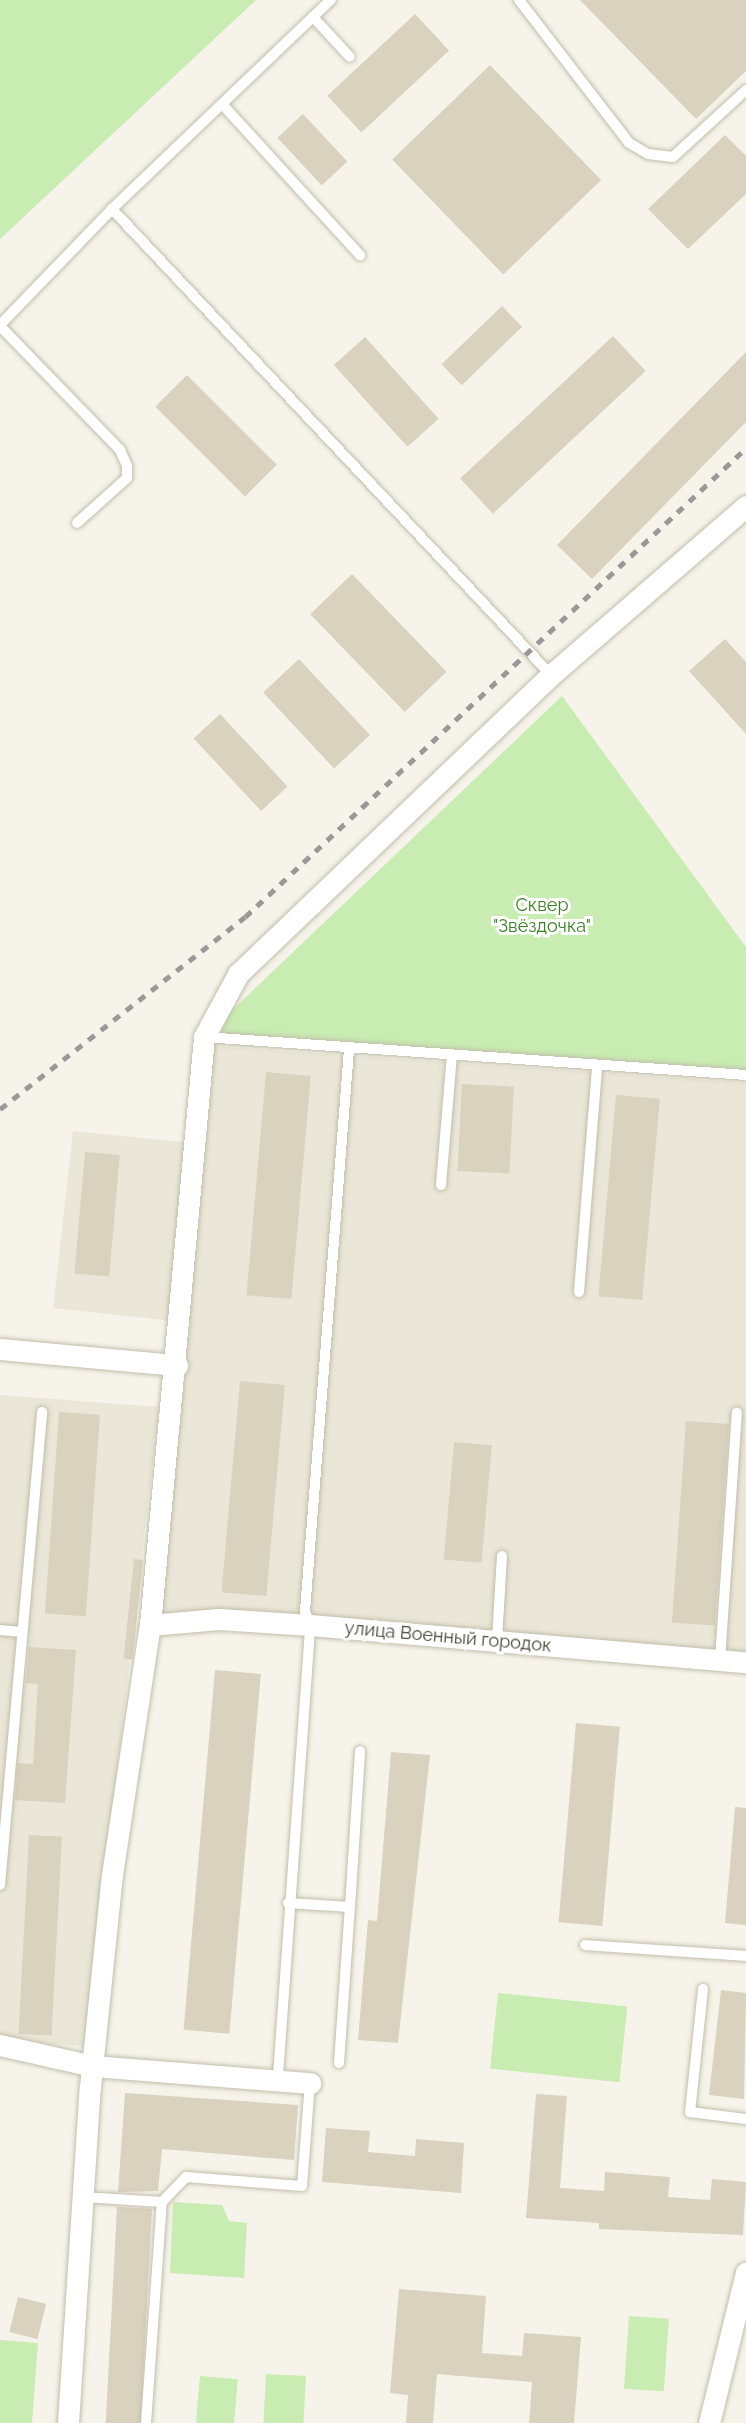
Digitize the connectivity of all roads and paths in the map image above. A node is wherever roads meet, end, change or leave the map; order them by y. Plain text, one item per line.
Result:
1 (331, 0) edge
2 (519, 0) edge
3 (313, 17) junction
4 (350, 57) dead end
5 (746, 90) edge
6 (222, 104) junction
7 (112, 209) junction
8 (360, 255) dead end
9 (0, 326) edge
10 (746, 506) edge
11 (77, 523) dead end
12 (551, 675) junction
13 (204, 1037) junction
14 (349, 1049) junction
15 (452, 1055) junction
16 (597, 1066) junction
17 (746, 1075) edge
18 (441, 1185) dead end
19 (579, 1292) dead end
20 (0, 1349) edge
21 (177, 1365) junction
22 (42, 1412) dead end
23 (737, 1413) dead end
24 (502, 1556) dead end
25 (150, 1625) junction
26 (310, 1625) junction
27 (0, 1630) edge
28 (22, 1632) junction
29 (497, 1640) junction
30 (720, 1660) junction
31 (746, 1662) edge
32 (360, 1751) dead end
33 (0, 1885) edge
34 (288, 1903) junction
35 (350, 1906) junction
36 (585, 1945) dead end
37 (746, 1956) edge
38 (703, 1989) dead end
39 (0, 2045) edge
40 (339, 2063) dead end
41 (93, 2066) junction
42 (278, 2076) junction
43 (310, 2083) joint
44 (746, 2119) edge
45 (83, 2197) junction
46 (162, 2202) junction
47 (746, 2272) edge
48 (740, 2318) edge
49 (68, 2423) edge
50 (146, 2423) edge
51 (709, 2423) edge

1 - 3 lane
2 - 5 lane
3 - 4 lane
3 - 6 lane
6 - 7 lane
6 - 8 lane
7 - 9 lane
7 - 12 lane
9 - 11 lane
10 - 12 street
12 - 13 street
13 - 14 lane
13 - 21 street
14 - 15 lane
14 - 26 lane
15 - 16 lane
15 - 18 lane
16 - 17 lane
16 - 19 lane
20 - 21 street
21 - 25 street
22 - 28 lane
23 - 30 lane
24 - 29 lane
25 - 26 street, улица Военный городок
25 - 41 street
26 - 29 street, улица Военный городок
26 - 34 lane
27 - 28 lane
28 - 33 lane
29 - 30 street, улица Военный городок
30 - 31 street, улица Военный городок
32 - 35 lane
34 - 35 lane
34 - 42 lane
35 - 40 lane
36 - 37 lane
38 - 44 lane
39 - 41 street
41 - 42 street
41 - 45 street
42 - 43 street
43 - 46 lane
45 - 46 lane
45 - 49 street
46 - 50 lane
47 - 48 street
48 - 51 street

